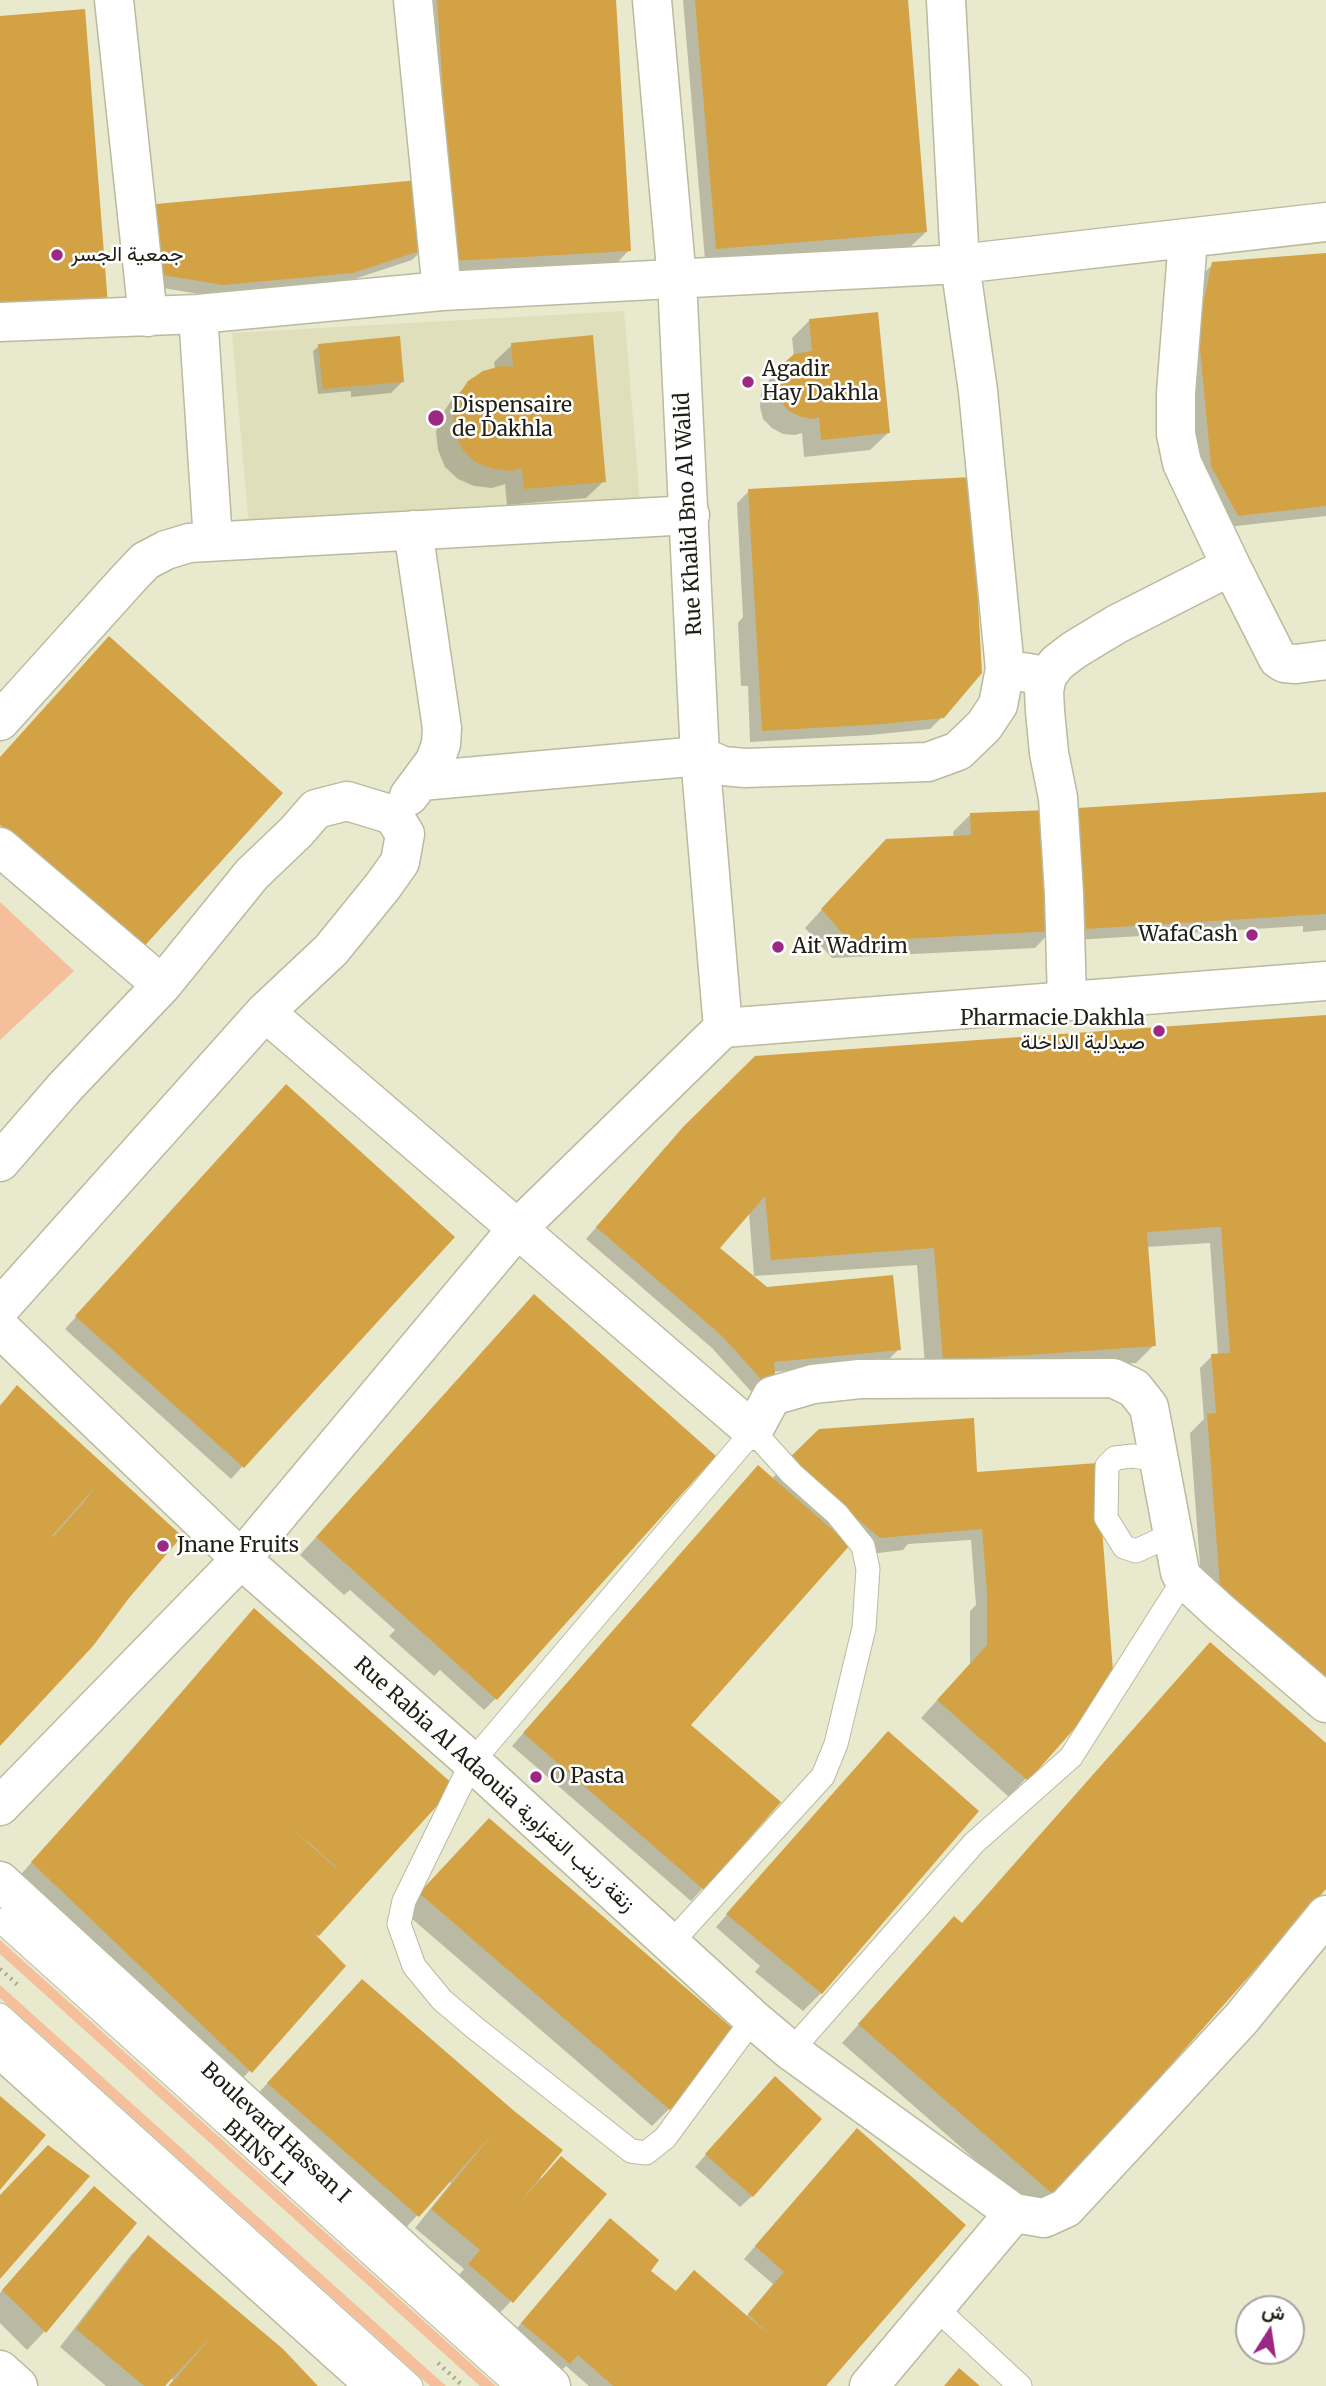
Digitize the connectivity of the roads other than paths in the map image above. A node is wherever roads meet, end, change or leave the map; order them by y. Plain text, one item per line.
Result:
1 (114, 0) edge
2 (414, 0) edge
3 (652, 0) edge
4 (946, 0) edge
5 (1326, 222) edge
6 (1188, 239) junction
7 (960, 264) junction
8 (677, 280) junction
9 (442, 291) junction
10 (198, 314) junction
11 (148, 317) junction
12 (0, 322) edge
13 (690, 515) junction
14 (413, 530) junction
15 (213, 541) junction
16 (1231, 566) junction
17 (1326, 660) edge
18 (1005, 669) junction
19 (1047, 676) junction
20 (0, 721) edge
21 (700, 756) junction
22 (421, 781) junction
23 (393, 815) junction
24 (0, 847) edge
25 (1326, 981) edge
26 (162, 985) junction
27 (1067, 1000) junction
28 (265, 1012) junction
29 (723, 1028) junction
30 (0, 1161) edge
31 (517, 1229) junction
32 (0, 1308) edge
33 (0, 1328) edge
34 (753, 1431) junction
35 (1160, 1460) junction
36 (1171, 1535) junction
37 (241, 1559) junction
38 (1184, 1579) junction
39 (1326, 1703) edge
40 (472, 1762) junction
41 (0, 1805) edge
42 (0, 1881) edge
43 (1326, 1915) edge
44 (0, 1920) edge
45 (670, 1944) junction
46 (0, 2015) edge
47 (753, 2019) junction
48 (0, 2048) edge
49 (791, 2051) junction
50 (1014, 2213) junction
51 (936, 2308) junction
52 (0, 2370) edge
53 (18, 2386) edge
54 (376, 2386) edge
55 (411, 2386) edge
56 (517, 2386) edge
57 (551, 2386) edge
58 (869, 2386) edge
59 (1020, 2386) edge

1 - 11 street
2 - 9 street
3 - 8 street, Rue Khalid Bno Al Walid
4 - 7 street
5 - 6 street
6 - 7 street
6 - 16 street
7 - 8 street
7 - 18 street
8 - 9 street
8 - 13 street, Rue Khalid Bno Al Walid
9 - 10 street
10 - 11 street
10 - 15 street
11 - 12 street
13 - 14 street
13 - 21 street, Rue Khalid Bno Al Walid
14 - 15 street
14 - 22 street
15 - 20 street
16 - 17 street
16 - 19 street
18 - 19 street
18 - 21 street
19 - 27 street
21 - 22 street
21 - 29 street, Rue Khalid Bno Al Walid
22 - 23 street
23 - 26 street
23 - 28 street
24 - 26 street
25 - 27 street
26 - 30 street
27 - 29 street
28 - 31 street
28 - 32 street
29 - 31 street
31 - 34 street
31 - 37 street
33 - 37 street, Rue Rabia Al Adaouia زنقة زينب النفزاوية
34 - 35 street
34 - 40 lane
34 - 45 lane
35 - 36 street
35 - 36 lane
36 - 38 street
37 - 40 street, Rue Rabia Al Adaouia زنقة زينب النفزاوية
37 - 41 street
38 - 39 street
38 - 49 lane
40 - 45 street, Rue Rabia Al Adaouia زنقة زينب النفزاوية
40 - 47 lane
42 - 57 street, Boulevard Hassan I
43 - 50 street
44 - 56 lane, BHNS L1
45 - 47 street, Rue Rabia Al Adaouia زنقة زينب النفزاوية
46 - 55 lane
47 - 49 street, Rue Rabia Al Adaouia زنقة زينب النفزاوية
48 - 54 street
49 - 50 street, Rue Rabia Al Adaouia زنقة زينب النفزاوية
50 - 51 street
51 - 58 street
51 - 59 lane
52 - 53 street

